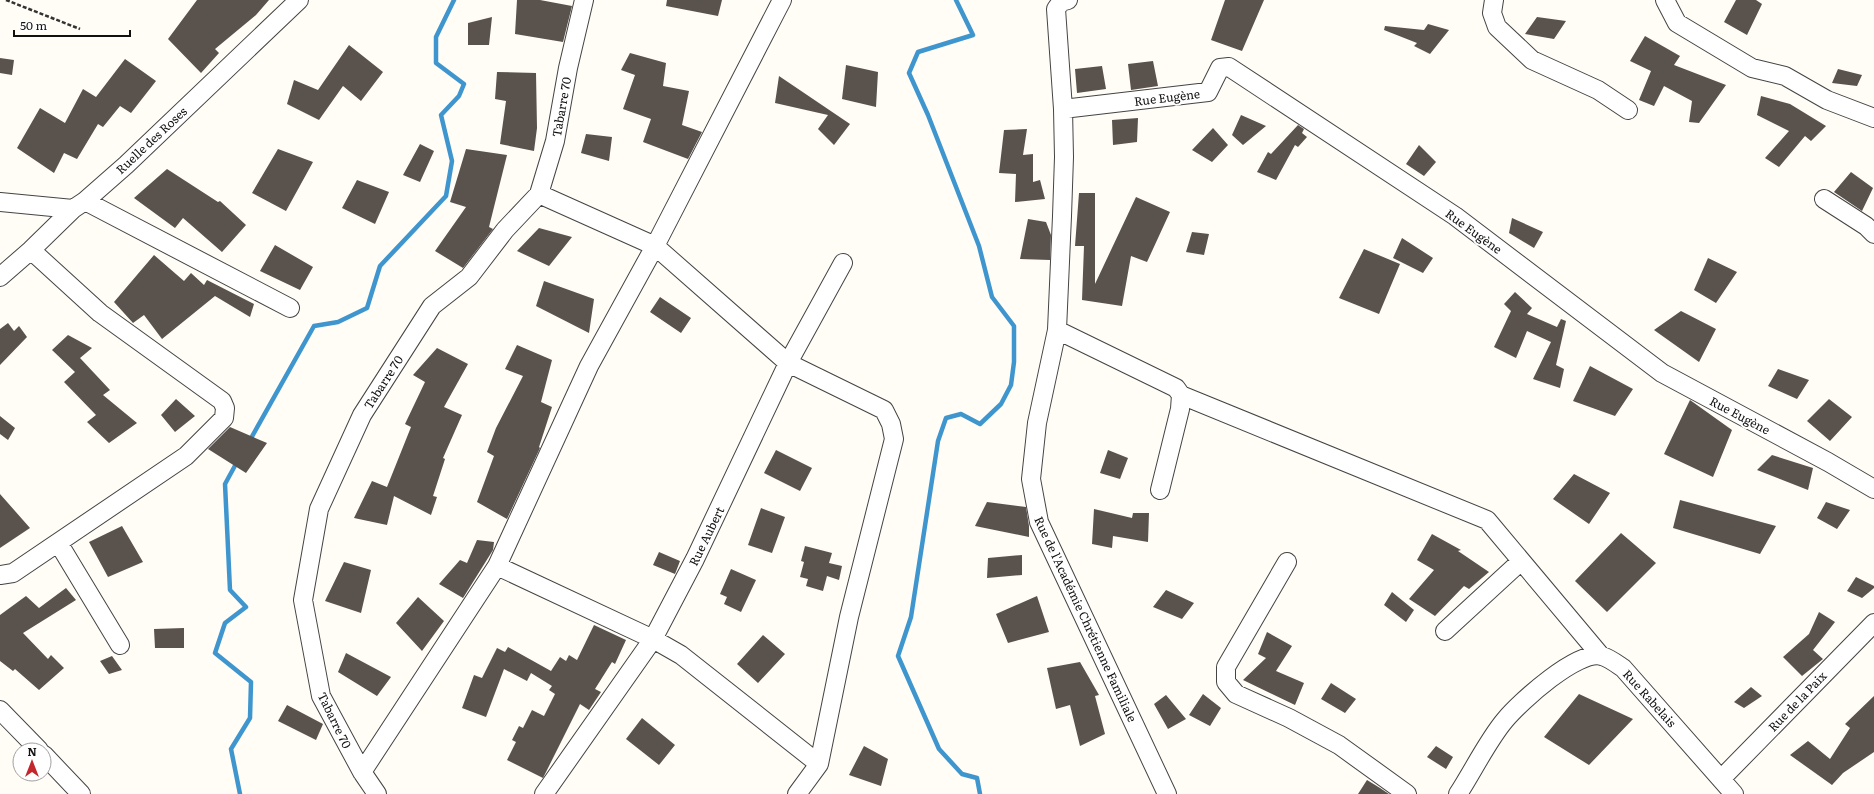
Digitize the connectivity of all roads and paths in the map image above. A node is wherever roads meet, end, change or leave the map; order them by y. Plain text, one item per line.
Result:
1 (6, 0) edge
2 (298, 0) edge
3 (584, 0) edge
4 (782, 0) edge
5 (1494, 0) edge
6 (1665, 0) edge
7 (1062, 5) edge
8 (80, 29) dead end
9 (1063, 109) junction
10 (1628, 110) dead end
11 (1874, 118) edge
12 (539, 194) junction
13 (1824, 199) dead end
14 (0, 202) edge
15 (79, 205) junction
16 (1874, 234) edge
17 (655, 246) junction
18 (31, 250) junction
19 (843, 263) dead end
20 (0, 277) edge
21 (290, 308) dead end
22 (1057, 330) junction
23 (788, 363) junction
24 (1181, 395) junction
25 (1874, 489) edge
26 (1160, 490) dead end
27 (59, 544) junction
28 (1521, 561) junction
29 (1287, 562) dead end
30 (498, 566) junction
31 (0, 575) edge
32 (1874, 623) edge
33 (1444, 631) dead end
34 (653, 639) junction
35 (120, 645) dead end
36 (1601, 656) junction
37 (0, 710) edge
38 (31, 742) edge
39 (52, 763) edge
40 (819, 764) junction
41 (362, 772) junction
42 (1721, 779) junction
43 (81, 794) edge
44 (377, 794) edge
45 (544, 794) edge
46 (797, 794) edge
47 (1167, 794) edge
48 (1407, 794) edge
49 (1458, 794) edge
50 (1734, 794) edge

1 - 8 path
2 - 15 street, Ruelle des Roses
3 - 12 street, Tabarre 70
4 - 17 street
5 - 10 street
6 - 11 street
7 - 9 street, Rue de l'Académie Chrétienne Familiale
9 - 22 street, Rue de l'Académie Chrétienne Familiale
9 - 25 street, Rue Eugène
12 - 17 street
12 - 41 street, Tabarre 70
13 - 16 street
14 - 15 street
15 - 18 street, Ruelle des Roses
15 - 21 street
17 - 23 street
17 - 30 street
18 - 20 street, Ruelle des Roses
18 - 27 street
19 - 23 street, Rue Aubert
22 - 24 street
22 - 47 street, Rue de l'Académie Chrétienne Familiale
23 - 34 street, Rue Aubert
23 - 40 street
24 - 26 street
24 - 28 street
27 - 31 street
27 - 35 street
28 - 33 street
28 - 36 street
29 - 48 street
30 - 34 street
30 - 41 street
32 - 42 street, Rue de la Paix
34 - 40 street
34 - 45 street, Rue Aubert
36 - 42 street, Rue Rabelais
36 - 49 street
37 - 38 street
39 - 43 street
40 - 46 street
41 - 44 street, Tabarre 70
42 - 50 street, Rue Rabelais

